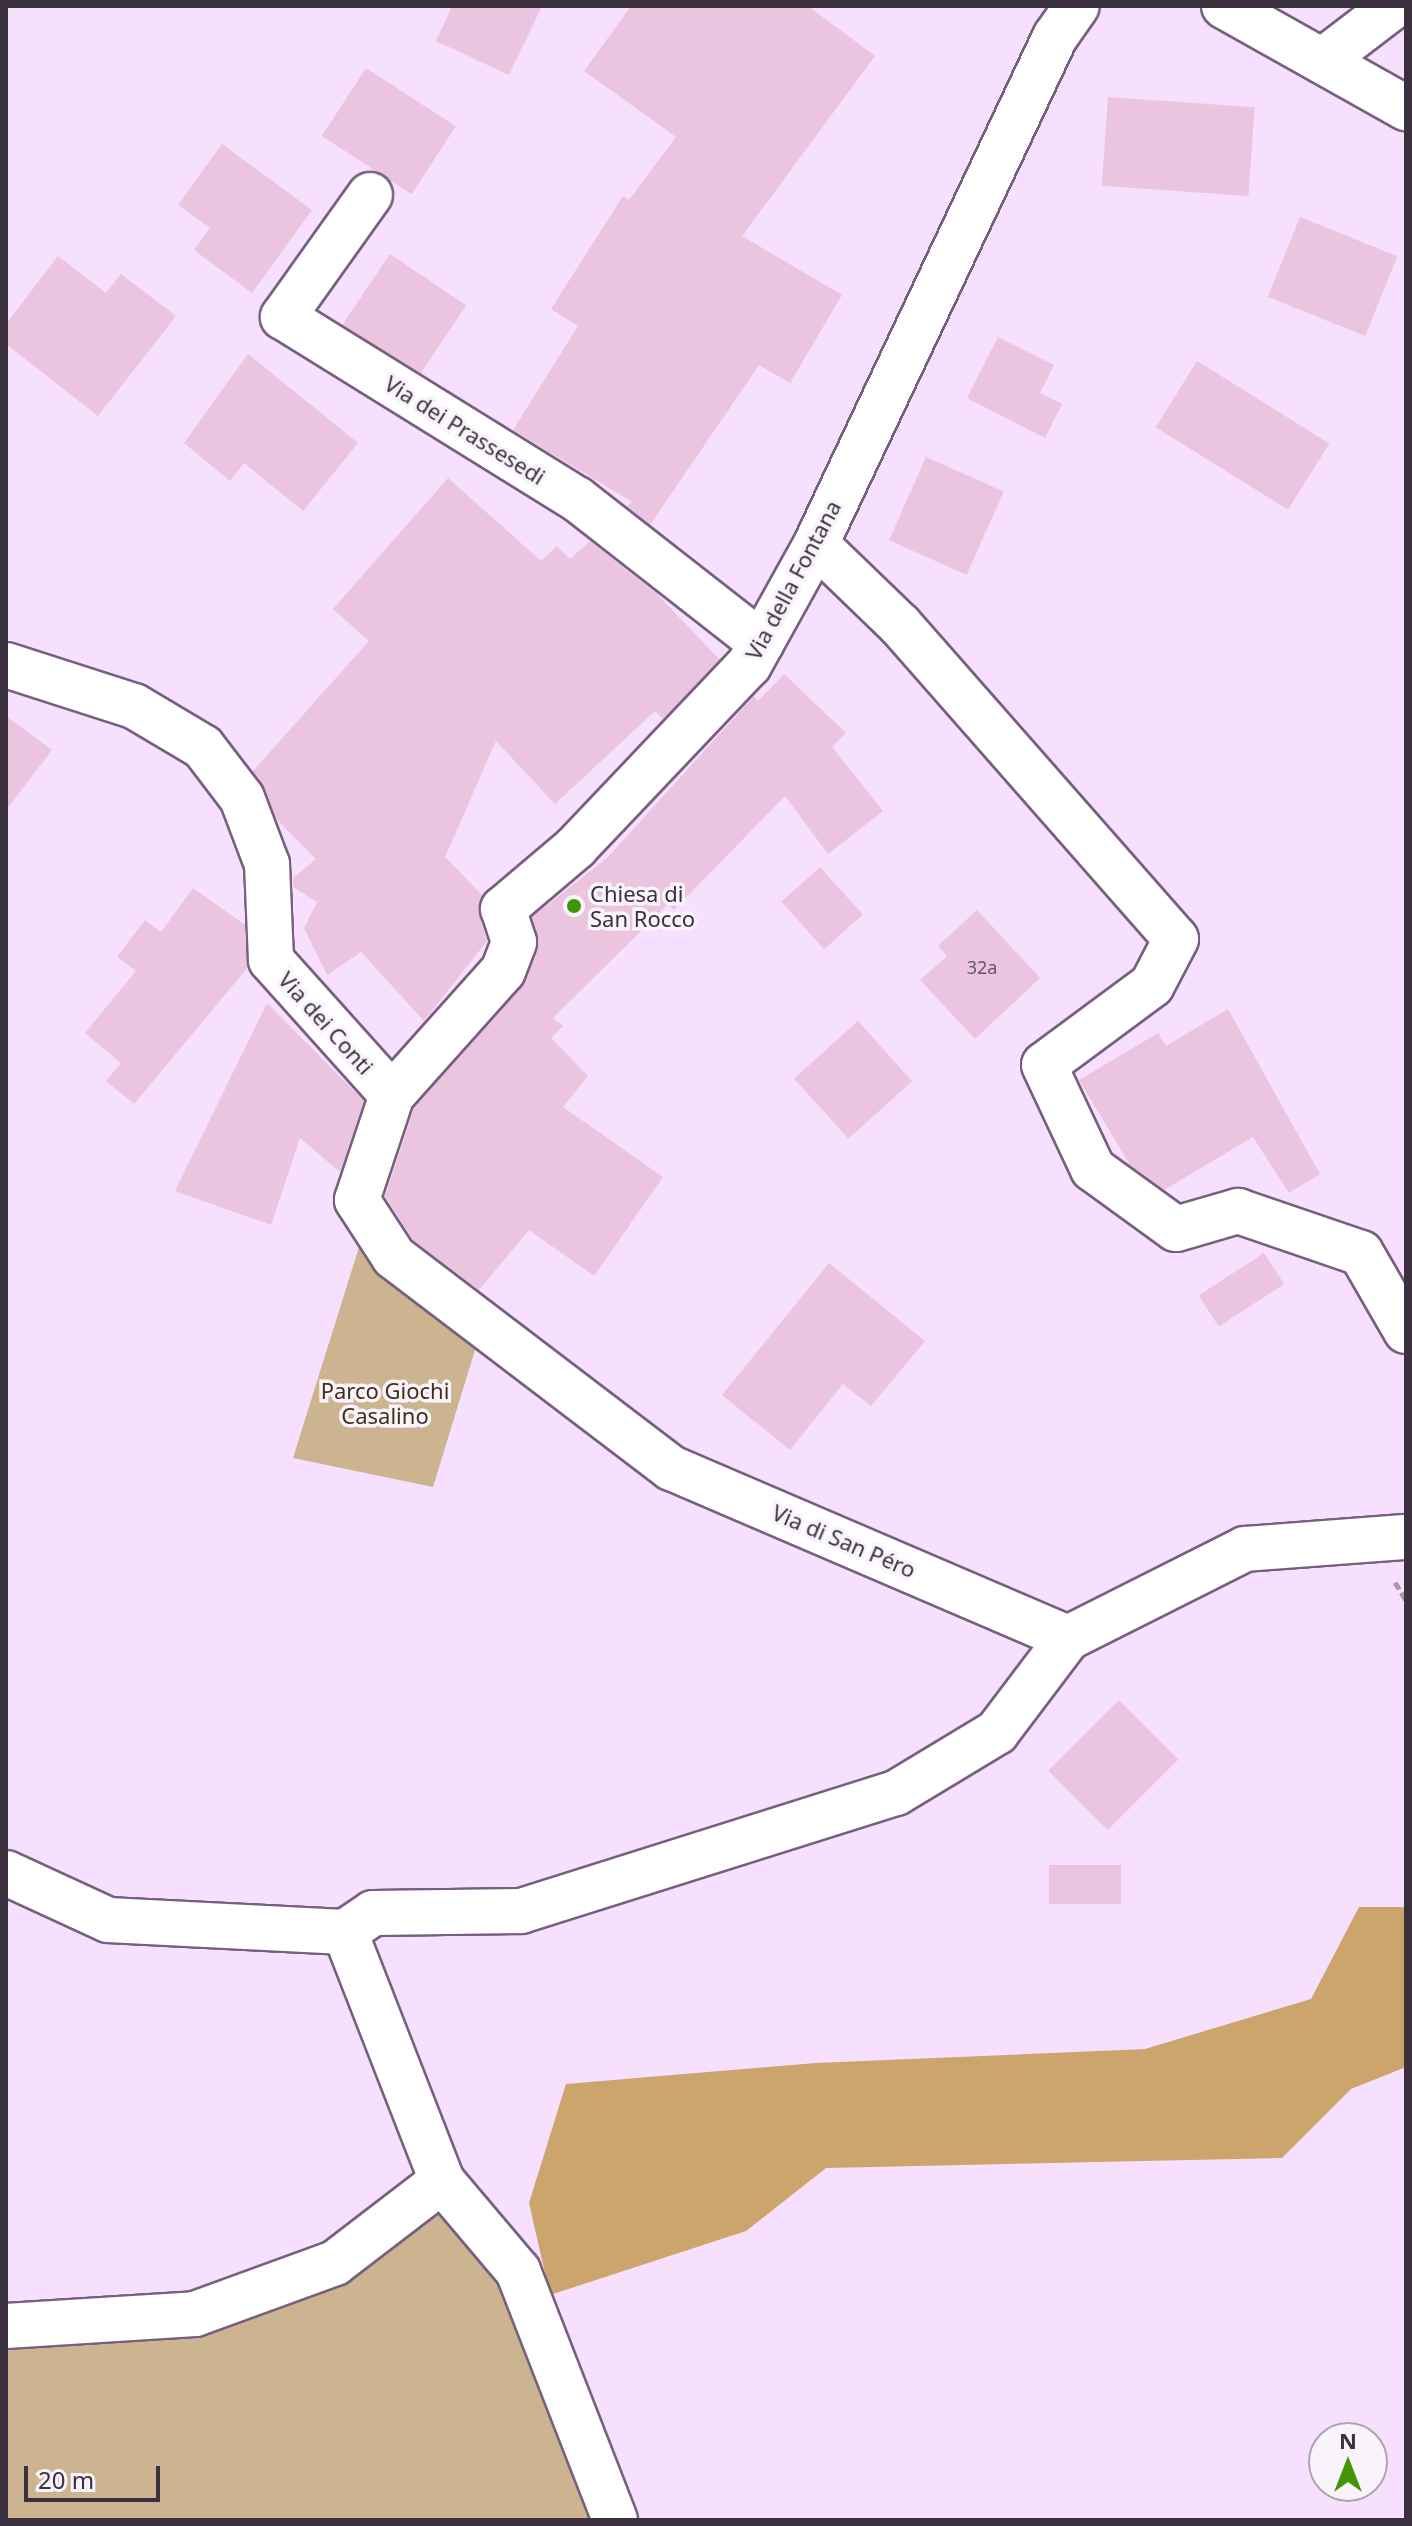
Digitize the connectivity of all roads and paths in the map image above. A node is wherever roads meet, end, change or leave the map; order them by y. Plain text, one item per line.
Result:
1 (1077, 6) edge
2 (1224, 6) edge
3 (1394, 6) edge
4 (1322, 61) junction
5 (1406, 108) edge
6 (370, 195) dead end
7 (816, 544) junction
8 (761, 643) junction
9 (6, 665) edge
10 (392, 1095) junction
11 (357, 1200) joint
12 (1406, 1331) edge
13 (1406, 1537) edge
14 (1068, 1638) junction
15 (6, 1873) edge
16 (345, 1932) junction
17 (442, 2181) junction
18 (6, 2326) edge
19 (615, 2520) edge

1 - 7 street, Via della Fontana
2 - 4 street
3 - 4 street
4 - 5 street
6 - 8 street, Via dei Prassesedi
7 - 8 street, Via della Fontana
7 - 12 street
8 - 10 street, Via della Fontana
9 - 10 street, Via dei Conti
10 - 11 street, Via della Fontana
11 - 14 street, Via di San Péro
13 - 14 street
14 - 16 street
15 - 16 street
16 - 17 street
17 - 18 street
17 - 19 street

